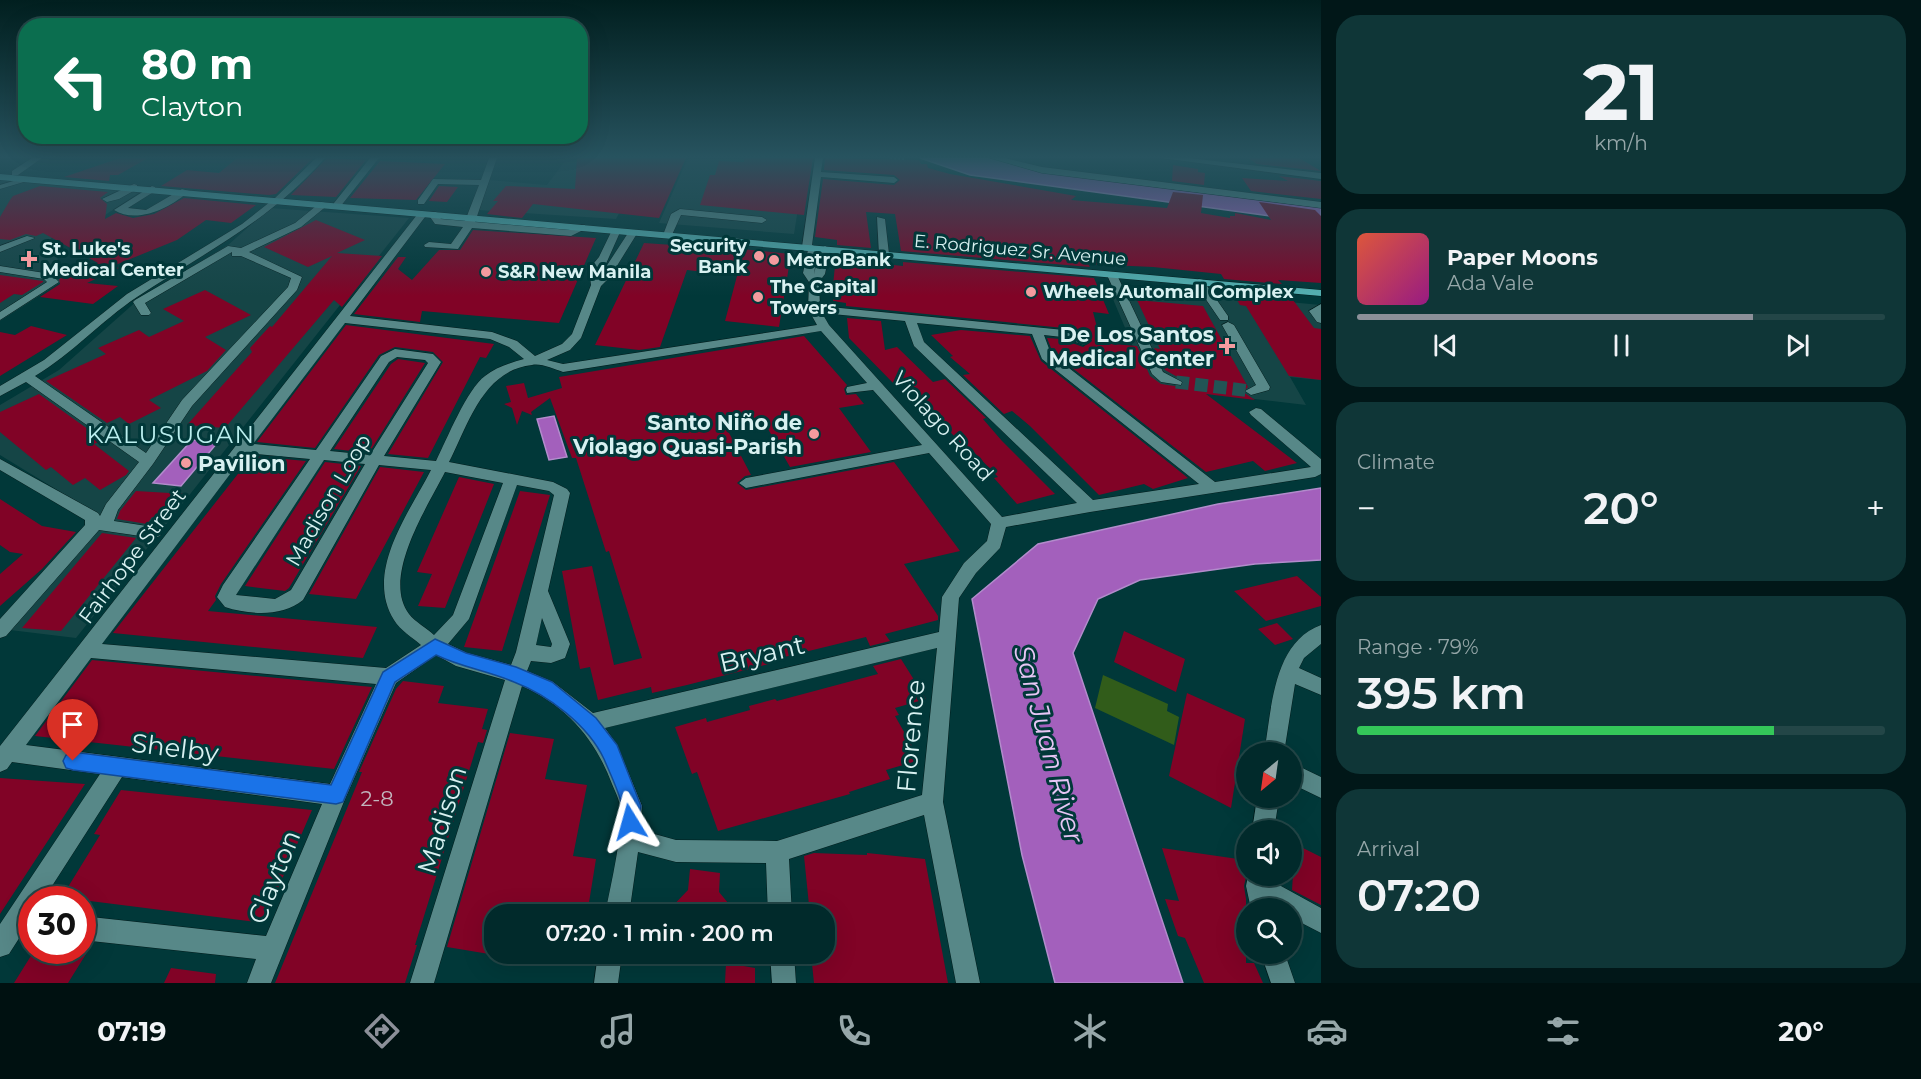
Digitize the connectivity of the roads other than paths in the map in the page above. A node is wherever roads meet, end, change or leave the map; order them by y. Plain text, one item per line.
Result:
1 (129, 204) edge
2 (168, 204) edge
3 (268, 204) edge
4 (324, 204) joint
5 (428, 204) edge
6 (475, 204) edge
7 (814, 204) edge
8 (337, 205) joint
9 (426, 210) junction
10 (762, 219) dead end
11 (880, 219) dead end
12 (469, 223) junction
13 (582, 227) junction
14 (616, 230) junction
15 (633, 232) junction
16 (668, 235) junction
17 (30, 238) dead end
18 (429, 245) dead end
19 (810, 248) junction
20 (0, 249) edge
21 (825, 249) junction
22 (241, 251) junction
23 (610, 254) junction
24 (884, 254) junction
25 (0, 269) edge
26 (202, 274) dead end
27 (1112, 274) junction
28 (814, 282) junction
29 (1199, 282) junction
30 (1319, 295) edge
31 (814, 309) junction
32 (146, 313) dead end
33 (0, 317) edge
34 (909, 317) junction
35 (342, 319) junction
36 (824, 327) junction
37 (1037, 331) junction
38 (1084, 341) dead end
39 (532, 360) junction
40 (28, 377) junction
41 (1176, 382) tunnel mouth
42 (876, 386) junction
43 (852, 390) dead end
44 (1251, 391) dead end
45 (0, 392) edge
46 (1256, 412) dead end
47 (242, 447) junction
48 (932, 448) junction
49 (320, 455) junction
50 (375, 459) junction
51 (148, 461) junction
52 (0, 464) edge
53 (441, 466) junction
54 (512, 478) junction
55 (746, 483) dead end
56 (1212, 487) junction
57 (1090, 506) junction
58 (111, 508) junction
59 (93, 522) junction
60 (999, 523) junction
61 (154, 532) dead end
62 (540, 593) junction
63 (0, 631) edge
64 (1321, 633) edge
65 (947, 638) junction
66 (435, 646) junction
67 (86, 650) junction
68 (525, 652) junction
69 (1288, 672) junction
70 (516, 675) junction
71 (389, 677) junction
72 (1321, 687) edge
73 (590, 723) junction
74 (1276, 742) edge
75 (4, 757) edge
76 (116, 768) junction
77 (1302, 778) edge
78 (1321, 788) edge
79 (336, 795) junction
80 (932, 802) junction
81 (629, 838) junction
82 (777, 852) junction
83 (46, 886) edge
84 (1266, 886) edge
85 (619, 904) edge
86 (779, 904) edge
87 (1321, 921) edge
88 (18, 928) edge
89 (96, 930) edge
90 (0, 945) edge
91 (274, 949) junction
92 (609, 964) edge
93 (783, 964) edge
94 (1276, 964) edge
95 (259, 983) edge
96 (422, 983) edge
97 (606, 983) edge
98 (784, 983) edge
99 (968, 983) edge
100 (1283, 983) edge

1 - 2 street
3 - 40 street
4 - 8 main road, E. Rodriguez Sr. Avenue
4 - 22 street
5 - 9 street, Fairhope Street
6 - 12 street
7 - 19 street, Violago Road
8 - 9 main road, E. Rodriguez Sr. Avenue
9 - 12 main road, E. Rodriguez Sr. Avenue
9 - 35 street, Fairhope Street
10 - 16 street
11 - 24 street
12 - 13 main road, E. Rodriguez Sr. Avenue
12 - 13 street
12 - 18 street
13 - 14 main road, E. Rodriguez Sr. Avenue
14 - 15 main road, E. Rodriguez Sr. Avenue
14 - 23 street
15 - 16 main road, E. Rodriguez Sr. Avenue
15 - 23 street
16 - 19 main road, E. Rodriguez Sr. Avenue
17 - 20 street
19 - 21 main road, E. Rodriguez Sr. Avenue
19 - 28 street, Violago Road
21 - 24 main road, E. Rodriguez Sr. Avenue
21 - 28 street, Violago Road
22 - 26 street
22 - 32 street
22 - 51 street
23 - 39 street
24 - 27 main road, E. Rodriguez Sr. Avenue
25 - 33 street
27 - 29 main road, E. Rodriguez Sr. Avenue
27 - 41 street
28 - 31 street, Violago Road
29 - 30 main road, E. Rodriguez Sr. Avenue
29 - 44 street
31 - 34 street
31 - 36 street, Violago Road
34 - 37 street
34 - 57 street
35 - 39 street
35 - 47 street, Fairhope Street
36 - 39 street
36 - 42 street, Violago Road
37 - 38 street
37 - 56 street
39 - 53 street
40 - 45 street
40 - 51 street
42 - 43 street
42 - 48 street, Violago Road
46 - 56 street
47 - 49 street
47 - 67 street, Fairhope Street
48 - 55 street
48 - 60 street, Violago Road
49 - 50 street
49 - 50 street, Madison Loop
49 - 50 street, Madison Loop
50 - 53 street
51 - 58 street
52 - 59 street
53 - 54 street
53 - 66 street
54 - 62 street, Madison
54 - 66 street
56 - 57 street
57 - 60 street
58 - 59 street
58 - 61 street
59 - 63 street
60 - 65 street, Florence
62 - 68 street, Madison
62 - 68 street
64 - 69 street
65 - 73 street, Bryant
65 - 80 street, Florence
66 - 70 street
66 - 71 street
67 - 71 street
67 - 75 street, Fairhope Street
68 - 70 street, Madison
69 - 72 street
69 - 74 street
70 - 73 street
70 - 96 street, Madison
71 - 79 street, Clayton
73 - 81 street
75 - 76 street, Shelby
76 - 79 street, Shelby
76 - 83 street
77 - 78 street
79 - 91 street, Clayton
80 - 82 street
80 - 99 street, Florence
81 - 82 street
81 - 85 street
82 - 86 street
84 - 87 street
88 - 90 street
89 - 91 street
91 - 95 street, Clayton
92 - 97 street
93 - 98 street
94 - 100 street

